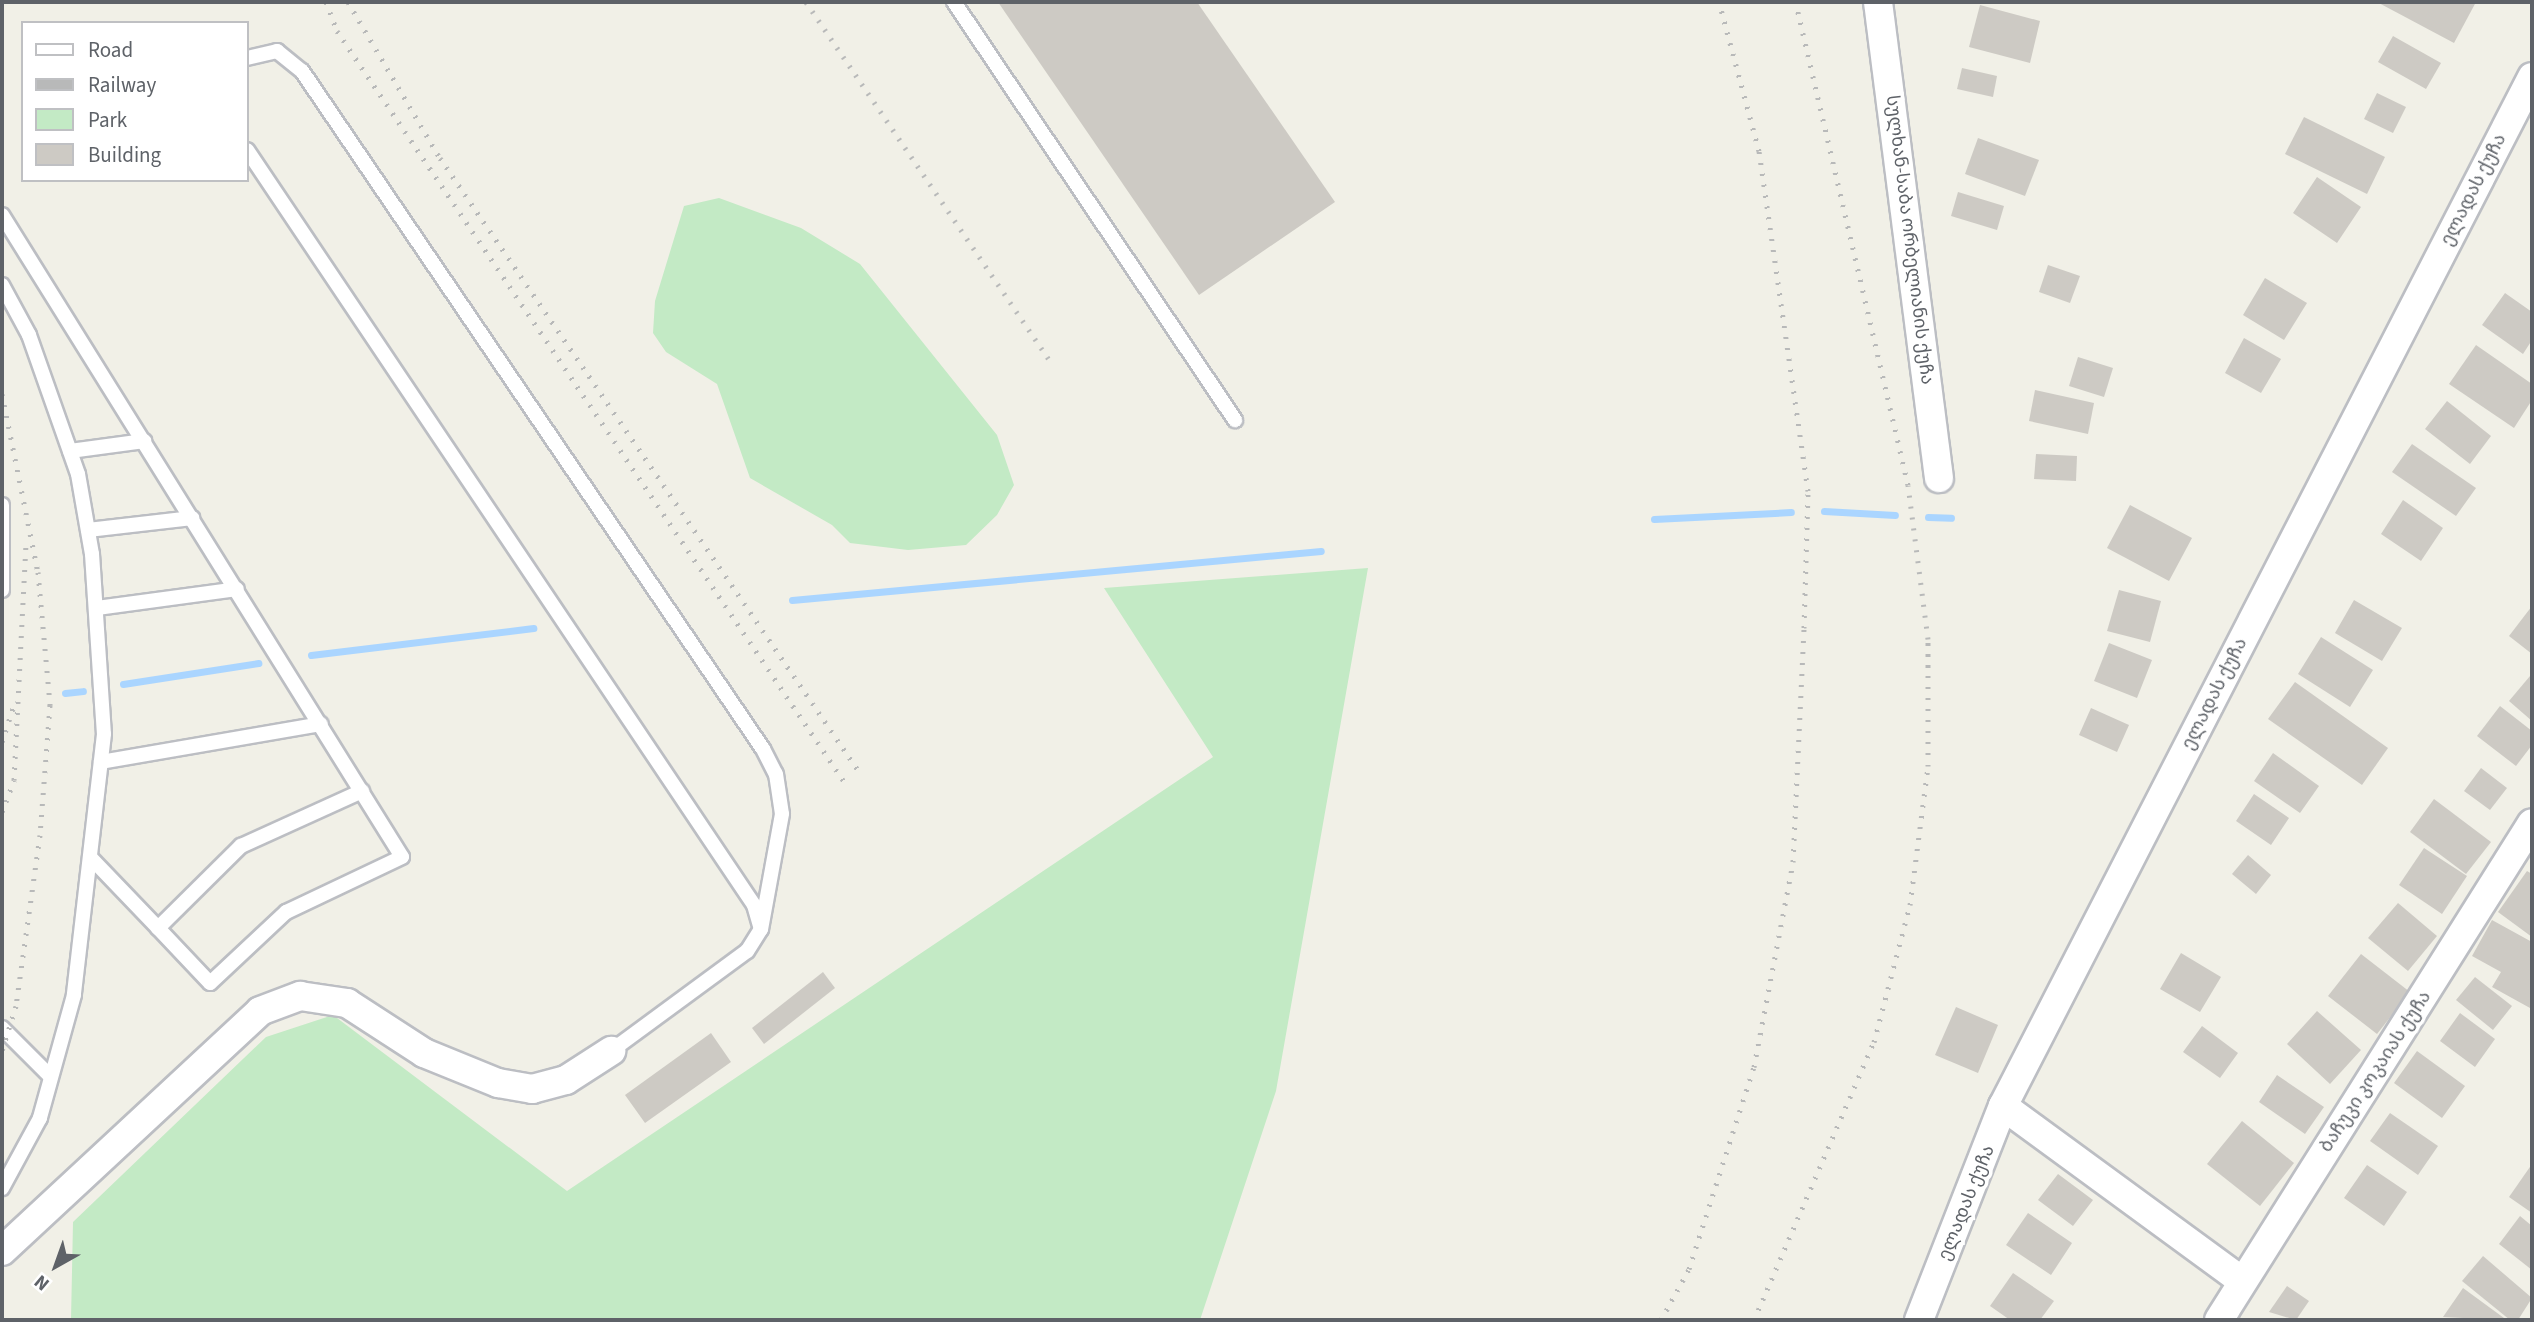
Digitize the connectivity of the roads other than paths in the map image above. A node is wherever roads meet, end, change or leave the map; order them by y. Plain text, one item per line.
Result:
1 (954, 2) edge
2 (1878, 2) edge
3 (248, 58) edge
4 (2532, 77) edge
5 (248, 151) edge
6 (2, 215) edge
7 (2, 285) edge
8 (1235, 420) dead end
9 (144, 441) junction
10 (70, 451) junction
11 (1940, 478) dead end
12 (2, 512) edge
13 (192, 517) junction
14 (88, 530) junction
15 (237, 589) junction
16 (2, 590) edge
17 (97, 608) junction
18 (321, 724) junction
19 (101, 762) junction
20 (362, 791) junction
21 (2532, 823) edge
22 (90, 857) junction
23 (158, 928) junction
24 (761, 929) junction
25 (2, 1028) edge
26 (611, 1051) joint
27 (51, 1077) junction
28 (2003, 1106) junction
29 (2, 1188) edge
30 (2, 1251) edge
31 (2241, 1280) junction
32 (1919, 1320) edge
33 (2219, 1320) edge

1 - 8 lane
2 - 11 street, სულხან-საბა ორბელიანის ქუჩა
3 - 24 lane
4 - 28 street, ელადას ქუჩა
5 - 24 lane
6 - 9 lane
7 - 10 lane
9 - 10 lane
9 - 13 lane
10 - 14 lane
12 - 16 lane
13 - 14 lane
13 - 15 lane
14 - 17 lane
15 - 17 lane
15 - 18 lane
17 - 19 lane
18 - 19 lane
18 - 20 lane
19 - 22 lane
20 - 23 lane
20 - 23 lane
21 - 31 street, ბაჩუკი კოკაიას ქუჩა
22 - 23 lane
22 - 27 lane
24 - 26 lane
25 - 27 lane
26 - 30 street
27 - 29 lane
28 - 31 street
28 - 32 street, ელადას ქუჩა
31 - 33 street, ბაჩუკი კოკაიას ქუჩა

